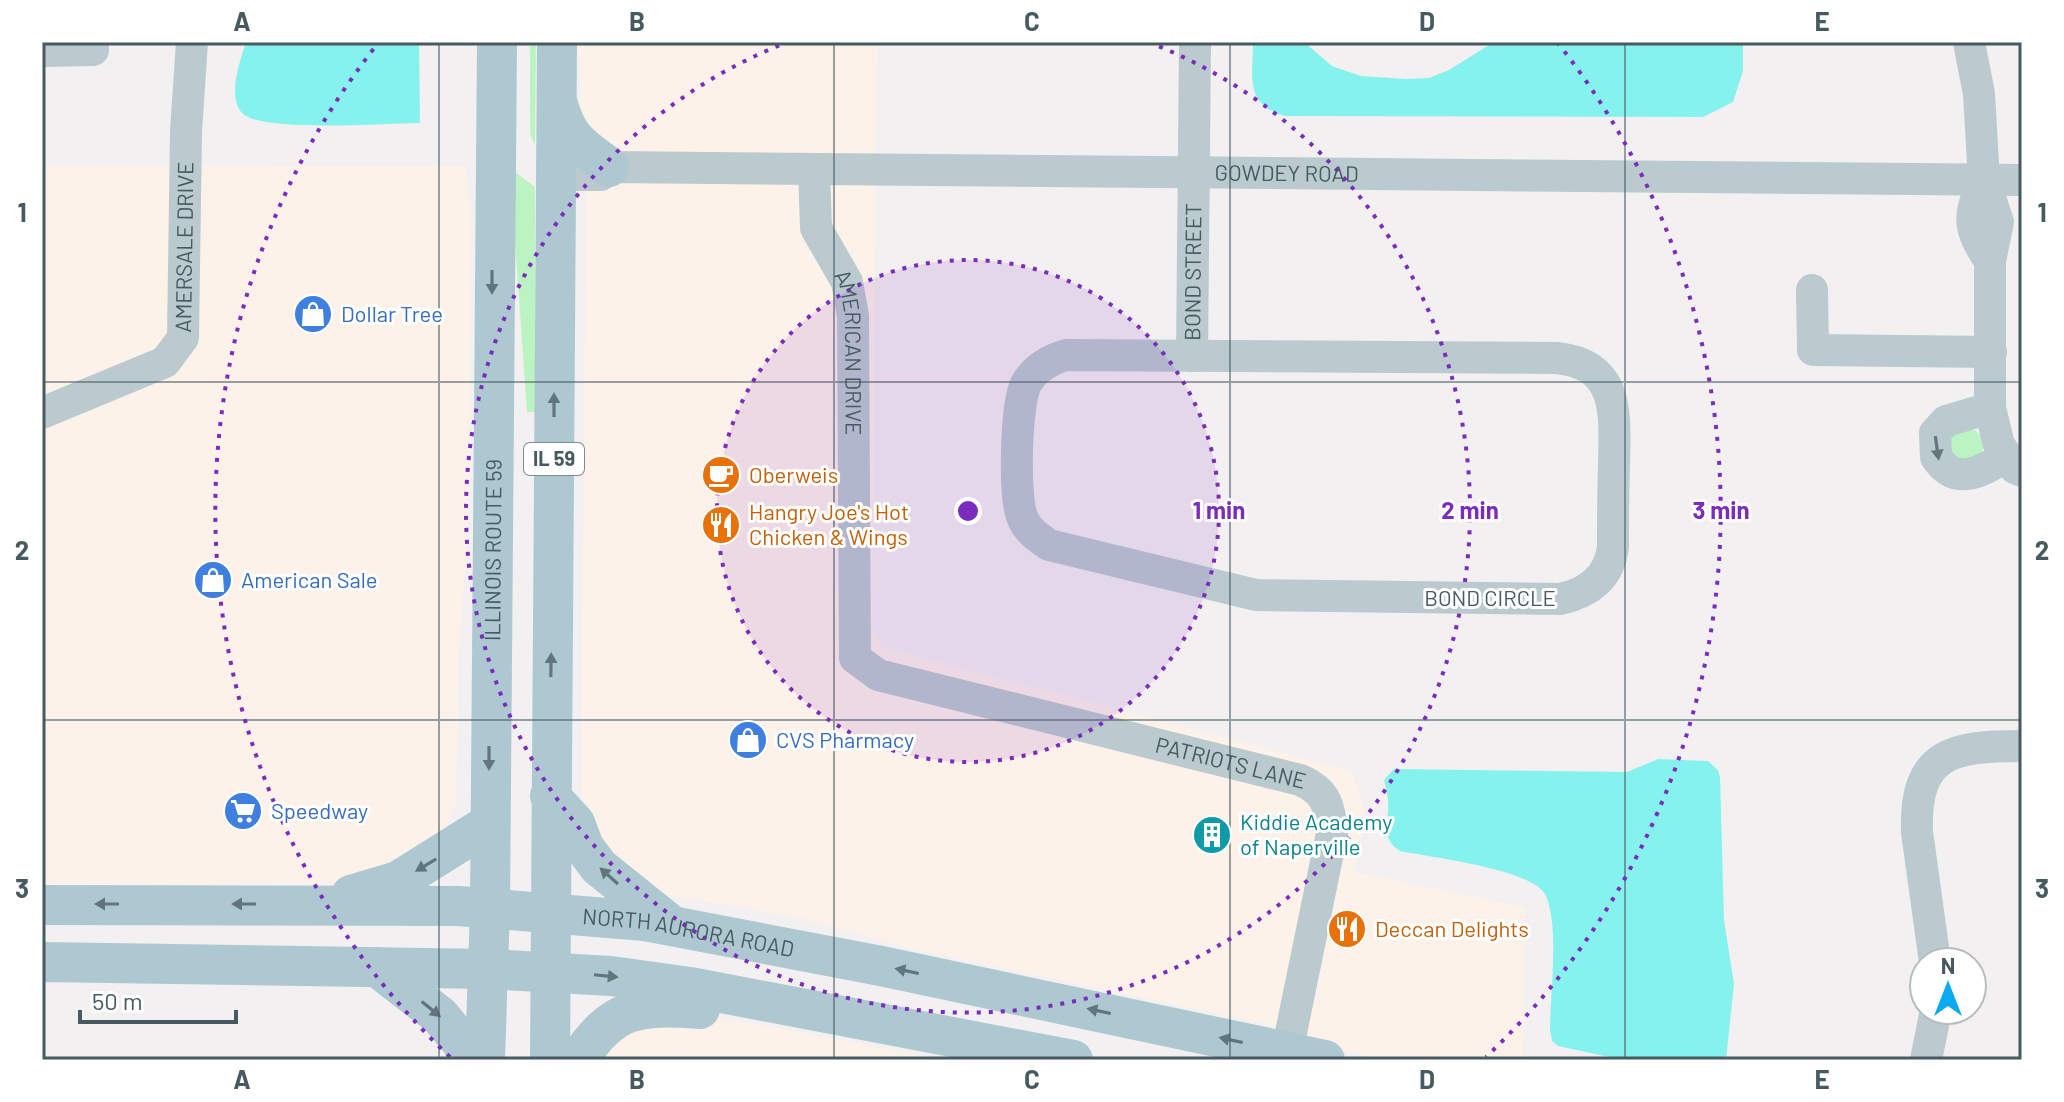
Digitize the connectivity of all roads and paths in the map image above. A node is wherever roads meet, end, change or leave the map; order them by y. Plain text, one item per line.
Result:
1 (93, 42) edge
2 (192, 42) edge
3 (497, 42) edge
4 (557, 42) edge
5 (1195, 42) edge
6 (1969, 42) edge
7 (42, 51) edge
8 (557, 101) junction
9 (494, 140) junction
10 (609, 167) junction
11 (814, 169) junction
12 (556, 175) junction
13 (1194, 175) junction
14 (1984, 180) junction
15 (2022, 180) edge
16 (1812, 290) dead end
17 (1991, 352) junction
18 (1192, 356) junction
19 (1990, 408) junction
20 (42, 413) edge
21 (2014, 464) edge
22 (878, 675) joint
23 (2022, 746) edge
24 (550, 796) junction
25 (489, 824) junction
26 (42, 905) edge
27 (317, 905) junction
28 (490, 907) junction
29 (550, 912) junction
30 (670, 924) junction
31 (1933, 946) edge
32 (42, 962) edge
33 (377, 967) junction
34 (488, 969) junction
35 (550, 972) junction
36 (836, 1016) junction
37 (1933, 1026) edge
38 (1306, 1056) edge
39 (476, 1060) edge
40 (485, 1060) edge
41 (550, 1060) edge
42 (578, 1060) edge
43 (1073, 1060) edge
44 (1926, 1060) edge

1 - 7 street
2 - 20 street, AMERSALE DRIVE
3 - 9 main road, ILLINOIS ROUTE 59
4 - 8 main road, IL 59
5 - 13 street, BOND STREET
6 - 14 street
8 - 10 main road
8 - 12 main road, IL 59
9 - 12 main road
9 -> 25 main road, ILLINOIS ROUTE 59
10 - 11 street, GOWDEY ROAD
10 - 12 street, GOWDEY ROAD
11 - 13 street, GOWDEY ROAD
11 - 22 street, AMERICAN DRIVE
24 -> 12 main road, IL 59
13 - 14 street, GOWDEY ROAD
13 - 18 street, BOND STREET
14 - 15 street, GOWDEY ROAD
14 - 17 street
16 - 17 street
17 - 19 street
18 - 18 street, BOND CIRCLE
19 - 21 street
19 -> 21 street
22 - 38 street, PATRIOTS LANE
23 - 31 street
24 - 29 main road, IL 59
30 -> 24 main road
25 -> 27 main road
25 - 28 main road, ILLINOIS ROUTE 59
27 -> 26 main road, NORTH AURORA ROAD
27 - 28 main road, NORTH AURORA ROAD
28 - 29 main road, NORTH AURORA ROAD
28 - 34 main road, ILLINOIS ROUTE 59
29 - 30 main road, NORTH AURORA ROAD
29 - 35 main road, IL 59
38 -> 30 main road, NORTH AURORA ROAD
32 - 33 main road
33 - 34 main road
33 -> 39 main road
34 - 35 main road
34 - 40 main road, ILLINOIS ROUTE 59
35 -> 36 main road
35 - 41 main road, IL 59
36 - 42 main road
36 - 43 main road
37 - 44 street

